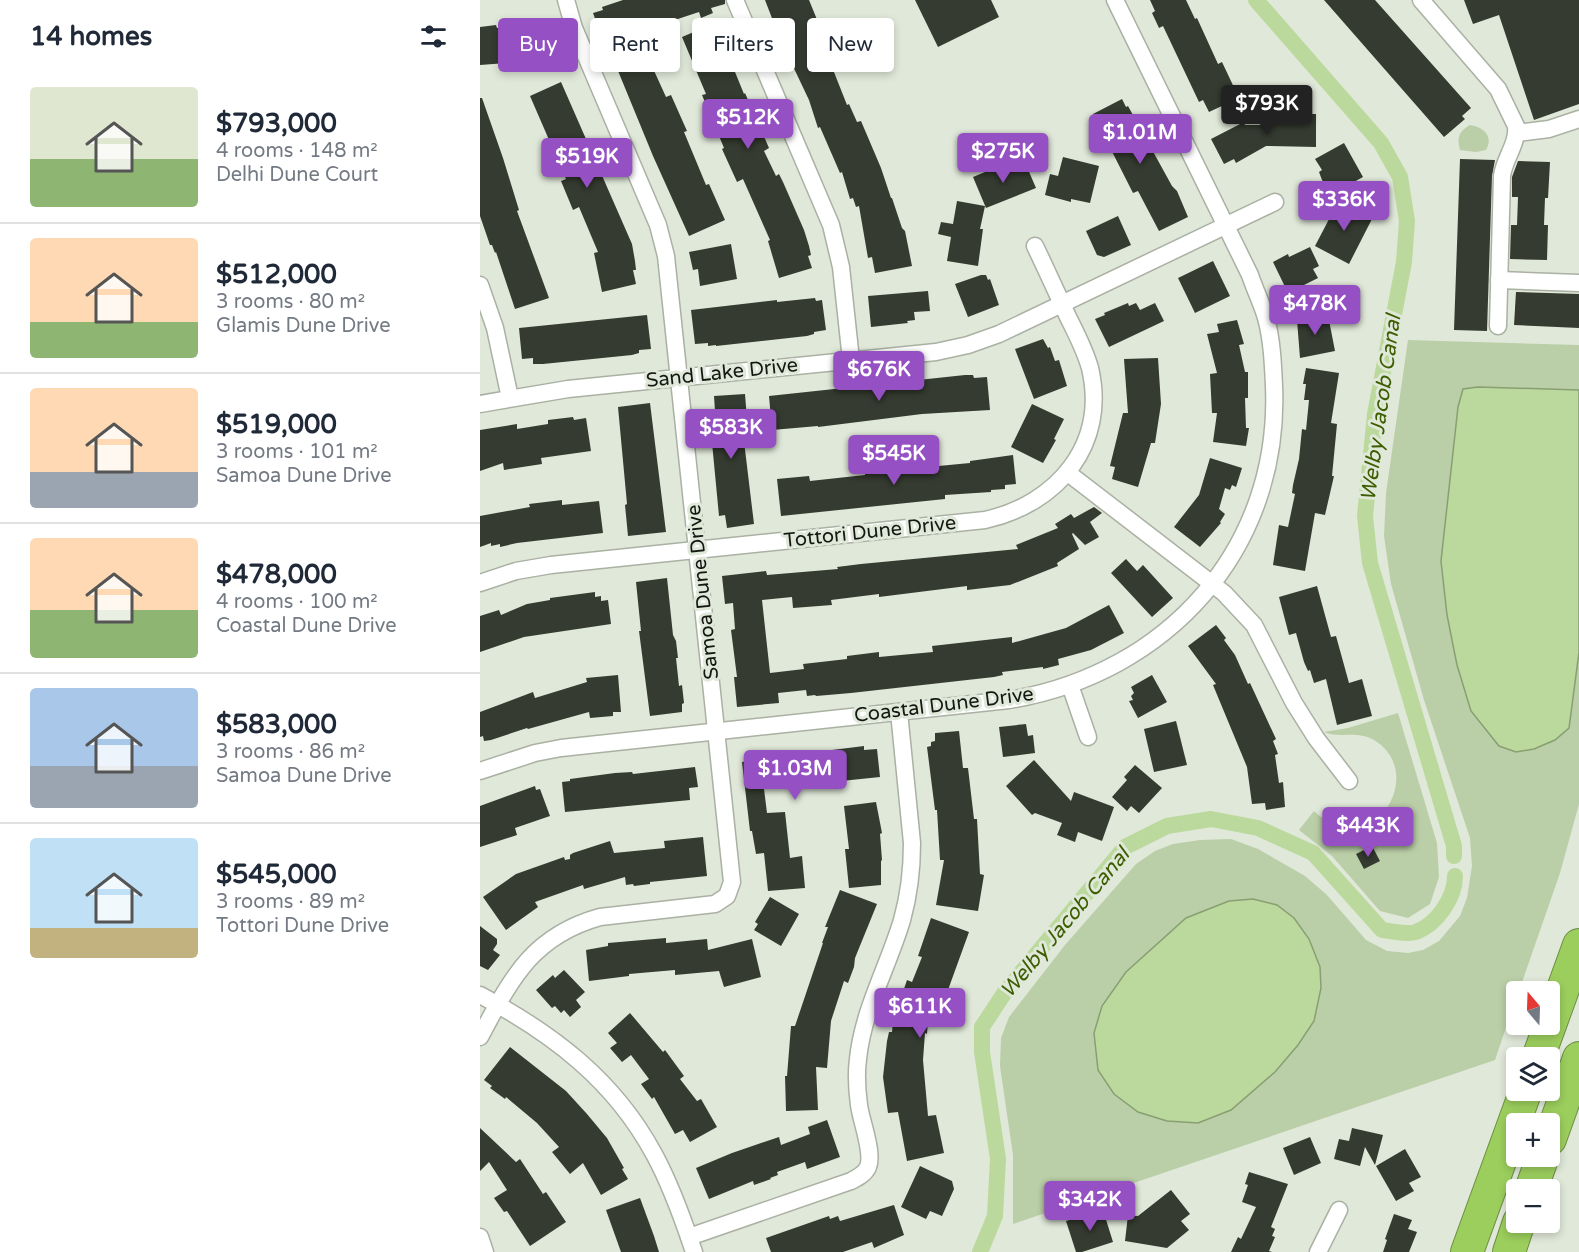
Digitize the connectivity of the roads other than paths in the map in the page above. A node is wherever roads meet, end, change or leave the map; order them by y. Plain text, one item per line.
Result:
1 (566, 0) edge
2 (735, 0) edge
3 (1115, 0) edge
4 (1421, 0) edge
5 (1579, 119) edge
6 (1517, 133) junction
7 (1275, 202) dead end
8 (1227, 225) junction
9 (1035, 246) dead end
10 (1499, 280) junction
11 (1579, 283) edge
12 (480, 285) edge
13 (1062, 303) junction
14 (1498, 326) dead end
15 (851, 360) junction
16 (680, 378) junction
17 (510, 398) junction
18 (480, 404) edge
19 (1068, 473) junction
20 (698, 549) junction
21 (480, 583) edge
22 (1213, 584) junction
23 (1070, 685) junction
24 (899, 712) junction
25 (718, 731) junction
26 (1088, 737) dead end
27 (480, 771) edge
28 (1349, 781) dead end
29 (1579, 945) edge
30 (480, 995) edge
31 (497, 1004) junction
32 (480, 1037) edge
33 (1542, 1047) edge
34 (1579, 1058) edge
35 (1522, 1101) edge
36 (1559, 1113) edge
37 (1339, 1210) dead end
38 (1515, 1233) edge
39 (480, 1237) edge
40 (692, 1245) edge
41 (485, 1252) edge
42 (1318, 1252) edge
43 (1467, 1252) edge
44 (1509, 1252) edge

1 - 16 street, Samoa Dune Drive
2 - 15 street
3 - 8 street, Coastal Dune Drive
4 - 6 street
5 - 6 street
6 - 10 street
7 - 8 street, Sand Lake Drive
8 - 13 street, Sand Lake Drive
8 - 22 street, Coastal Dune Drive
9 - 13 street, Tottori Dune Drive
10 - 11 street
10 - 14 street
12 - 17 street
13 - 15 street, Sand Lake Drive
13 - 19 street, Tottori Dune Drive
15 - 16 street, Sand Lake Drive
16 - 17 street, Sand Lake Drive
16 - 20 street, Samoa Dune Drive
17 - 18 street, Sand Lake Drive
19 - 20 street, Tottori Dune Drive
19 - 22 street
20 - 21 street, Tottori Dune Drive
20 - 25 street, Samoa Dune Drive
22 - 23 street, Coastal Dune Drive
22 - 28 street
23 - 24 street, Coastal Dune Drive
23 - 26 street
24 - 25 street, Coastal Dune Drive
24 - 40 street
25 - 27 street, Coastal Dune Drive
25 - 31 street, Samoa Dune Drive
29 - 33 highway
30 - 31 street
31 - 32 street, Samoa Dune Drive
31 - 40 street
34 - 36 highway
35 - 43 highway
37 - 42 street
38 - 44 highway
39 - 41 street

